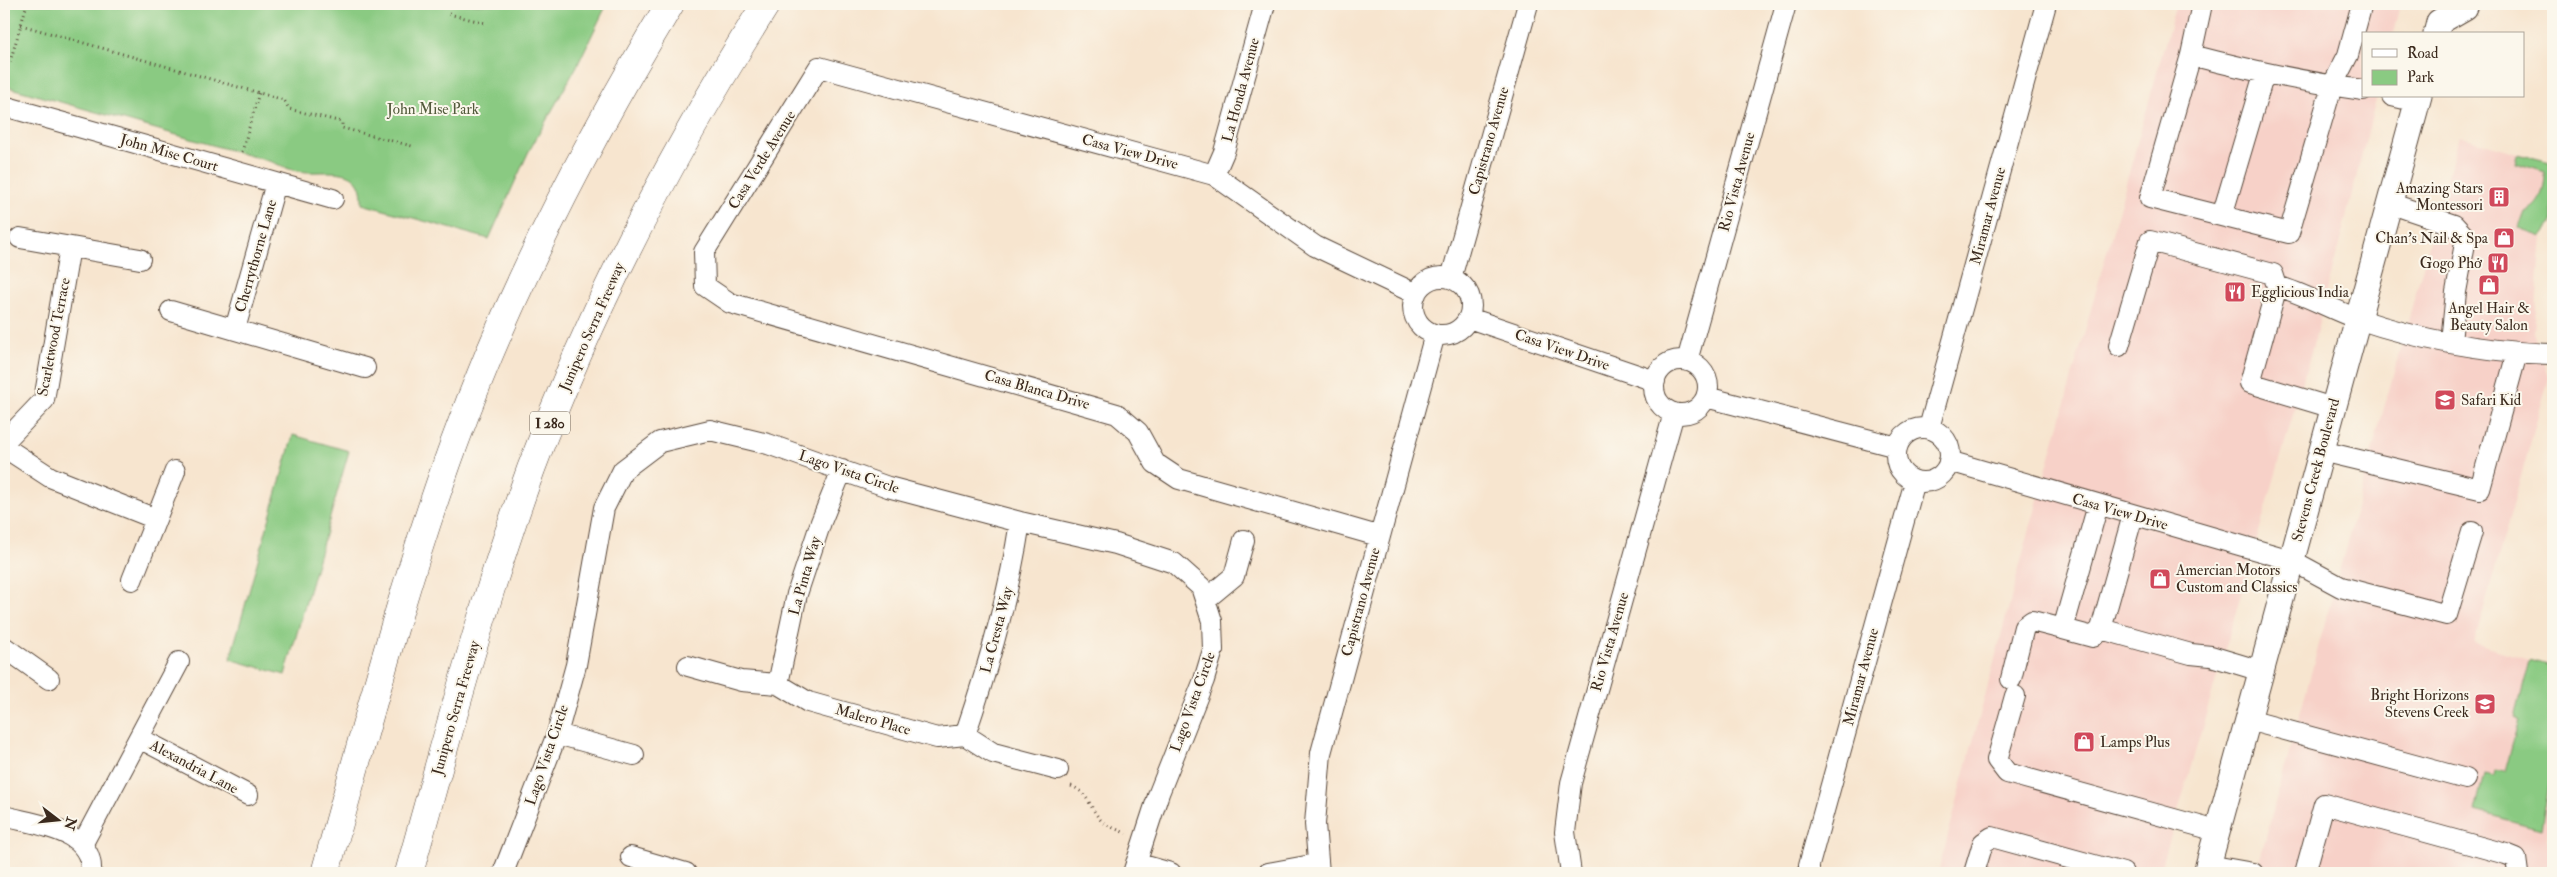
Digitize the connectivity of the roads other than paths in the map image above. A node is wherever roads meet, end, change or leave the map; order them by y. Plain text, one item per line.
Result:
1 (670, 4) edge
2 (766, 4) edge
3 (1265, 4) edge
4 (1528, 4) edge
5 (1786, 4) edge
6 (2046, 4) edge
7 (2202, 4) edge
8 (2362, 4) edge
9 (2466, 4) edge
10 (2434, 20) edge
11 (2191, 55) junction
12 (819, 67) joint
13 (2264, 74) junction
14 (2332, 86) junction
15 (2362, 90) edge
16 (2418, 99) edge
17 (4, 106) edge
18 (1214, 174) junction
19 (276, 183) junction
20 (334, 199) dead end
21 (2389, 203) junction
22 (2222, 216) junction
23 (20, 238) dead end
24 (70, 247) junction
25 (704, 252) joint
26 (140, 259) dead end
27 (1451, 278) junction
28 (2277, 286) junction
29 (1416, 294) junction
30 (171, 311) dead end
31 (1469, 318) junction
32 (2358, 319) junction
33 (235, 329) junction
34 (1435, 334) junction
35 (2451, 342) junction
36 (2119, 346) dead end
37 (2518, 353) junction
38 (2553, 354) edge
39 (1688, 361) junction
40 (365, 368) dead end
41 (1655, 381) junction
42 (1706, 397) junction
43 (2333, 408) junction
44 (1674, 413) junction
45 (1929, 428) junction
46 (4, 442) edge
47 (4, 447) edge
48 (1897, 447) junction
49 (2321, 451) junction
50 (1950, 461) junction
51 (842, 470) junction
52 (175, 471) dead end
53 (1915, 481) junction
54 (2098, 505) junction
55 (2133, 515) junction
56 (156, 519) junction
57 (1020, 522) junction
58 (2472, 532) dead end
59 (1378, 536) junction
60 (1244, 540) dead end
61 (2291, 560) junction
62 (132, 580) dead end
63 (1205, 600) junction
64 (2063, 628) junction
65 (2101, 629) junction
66 (4, 646) edge
67 (179, 662) dead end
68 (688, 666) dead end
69 (2261, 671) junction
70 (49, 680) dead end
71 (778, 684) junction
72 (2248, 720) junction
73 (557, 734) junction
74 (965, 735) junction
75 (139, 738) junction
76 (634, 755) dead end
77 (1063, 778) road end
78 (2466, 779) dead end
79 (248, 795) dead end
80 (4, 816) edge
81 (2218, 831) junction
82 (83, 843) junction
83 (631, 857) dead end
84 (1135, 868) edge
85 (1318, 869) edge
86 (2207, 869) edge
87 (91, 873) edge
88 (325, 873) edge
89 (409, 873) edge
90 (503, 873) edge
91 (686, 873) edge
92 (1171, 873) edge
93 (1268, 873) edge
94 (1571, 873) edge
95 (1809, 873) edge
96 (1974, 873) edge
97 (2123, 873) edge
98 (2252, 873) edge
99 (2305, 873) edge
100 (2518, 873) edge

1 - 88 highway
2 - 89 highway, Junipero Serra Freeway / I 280
3 - 18 street, La Honda Avenue
4 - 27 street, Capistrano Avenue
5 - 39 street, Rio Vista Avenue
6 - 45 street, Miramar Avenue
7 - 11 street
8 - 14 street
9 - 10 main road
11 - 13 street
11 - 22 street
12 - 18 street, Casa View Drive
12 - 25 street, Casa Verde Avenue
13 - 14 street
13 - 22 street
14 - 15 street
14 - 22 street
16 - 21 main road, Stevens Creek Boulevard
17 - 19 street, John Mise Court
18 - 29 street, Casa View Drive
19 - 20 street, John Mise Court
19 - 33 street, Cherrythorne Lane
21 - 32 main road, Stevens Creek Boulevard
21 - 35 street
23 - 24 street
24 - 26 street
24 - 46 street, Scarletwood Terrace
25 - 59 street, Casa Blanca Drive
27 - 29 street
27 - 31 street
28 - 32 street
28 - 36 street
28 - 43 street
29 - 34 street
30 - 33 street, Cherrythorne Lane
31 - 34 street
31 - 41 street, Casa View Drive
32 - 35 street
32 - 43 main road, Stevens Creek Boulevard
33 - 40 street, Cherrythorne Lane
34 - 59 street, Capistrano Avenue
35 - 37 street
37 - 38 street
37 - 49 street
39 - 41 street
39 - 42 street
41 - 44 street
42 - 44 street
42 - 48 street
43 - 49 main road, Stevens Creek Boulevard
44 - 94 street, Rio Vista Avenue
45 - 48 street
45 - 50 street
47 - 56 street
48 - 53 street
49 - 61 main road, Stevens Creek Boulevard
50 - 53 street
50 - 54 street, Casa View Drive
51 - 57 street, Lago Vista Circle
51 - 71 street, La Pinta Way
51 - 73 street, Lago Vista Circle
52 - 56 street
53 - 95 street, Miramar Avenue
54 - 55 street, Casa View Drive
54 - 64 street
55 - 61 street, Casa View Drive
55 - 65 street
56 - 62 street
57 - 63 street, Lago Vista Circle
57 - 74 street, La Cresta Way
58 - 61 street, Casa View Drive
59 - 85 street, Capistrano Avenue
60 - 63 street
61 - 69 main road, Stevens Creek Boulevard
63 - 84 street, Lago Vista Circle
64 - 65 street
64 - 81 street
65 - 69 street
66 - 70 street
67 - 75 street, Alexandria Lane
68 - 71 street, Malero Place
69 - 72 main road, Stevens Creek Boulevard
71 - 74 street, Malero Place
72 - 78 street
72 - 81 main road, Stevens Creek Boulevard
73 - 76 street
73 - 90 street, Lago Vista Circle
74 - 77 street
75 - 79 street, Alexandria Lane
75 - 82 street, Alexandria Lane
80 - 82 street
81 - 86 main road, Stevens Creek Boulevard
82 - 87 street
83 - 91 street
84 - 92 street, Lago Vista Circle
85 - 93 street
86 - 98 street
96 - 97 street
99 - 100 street

